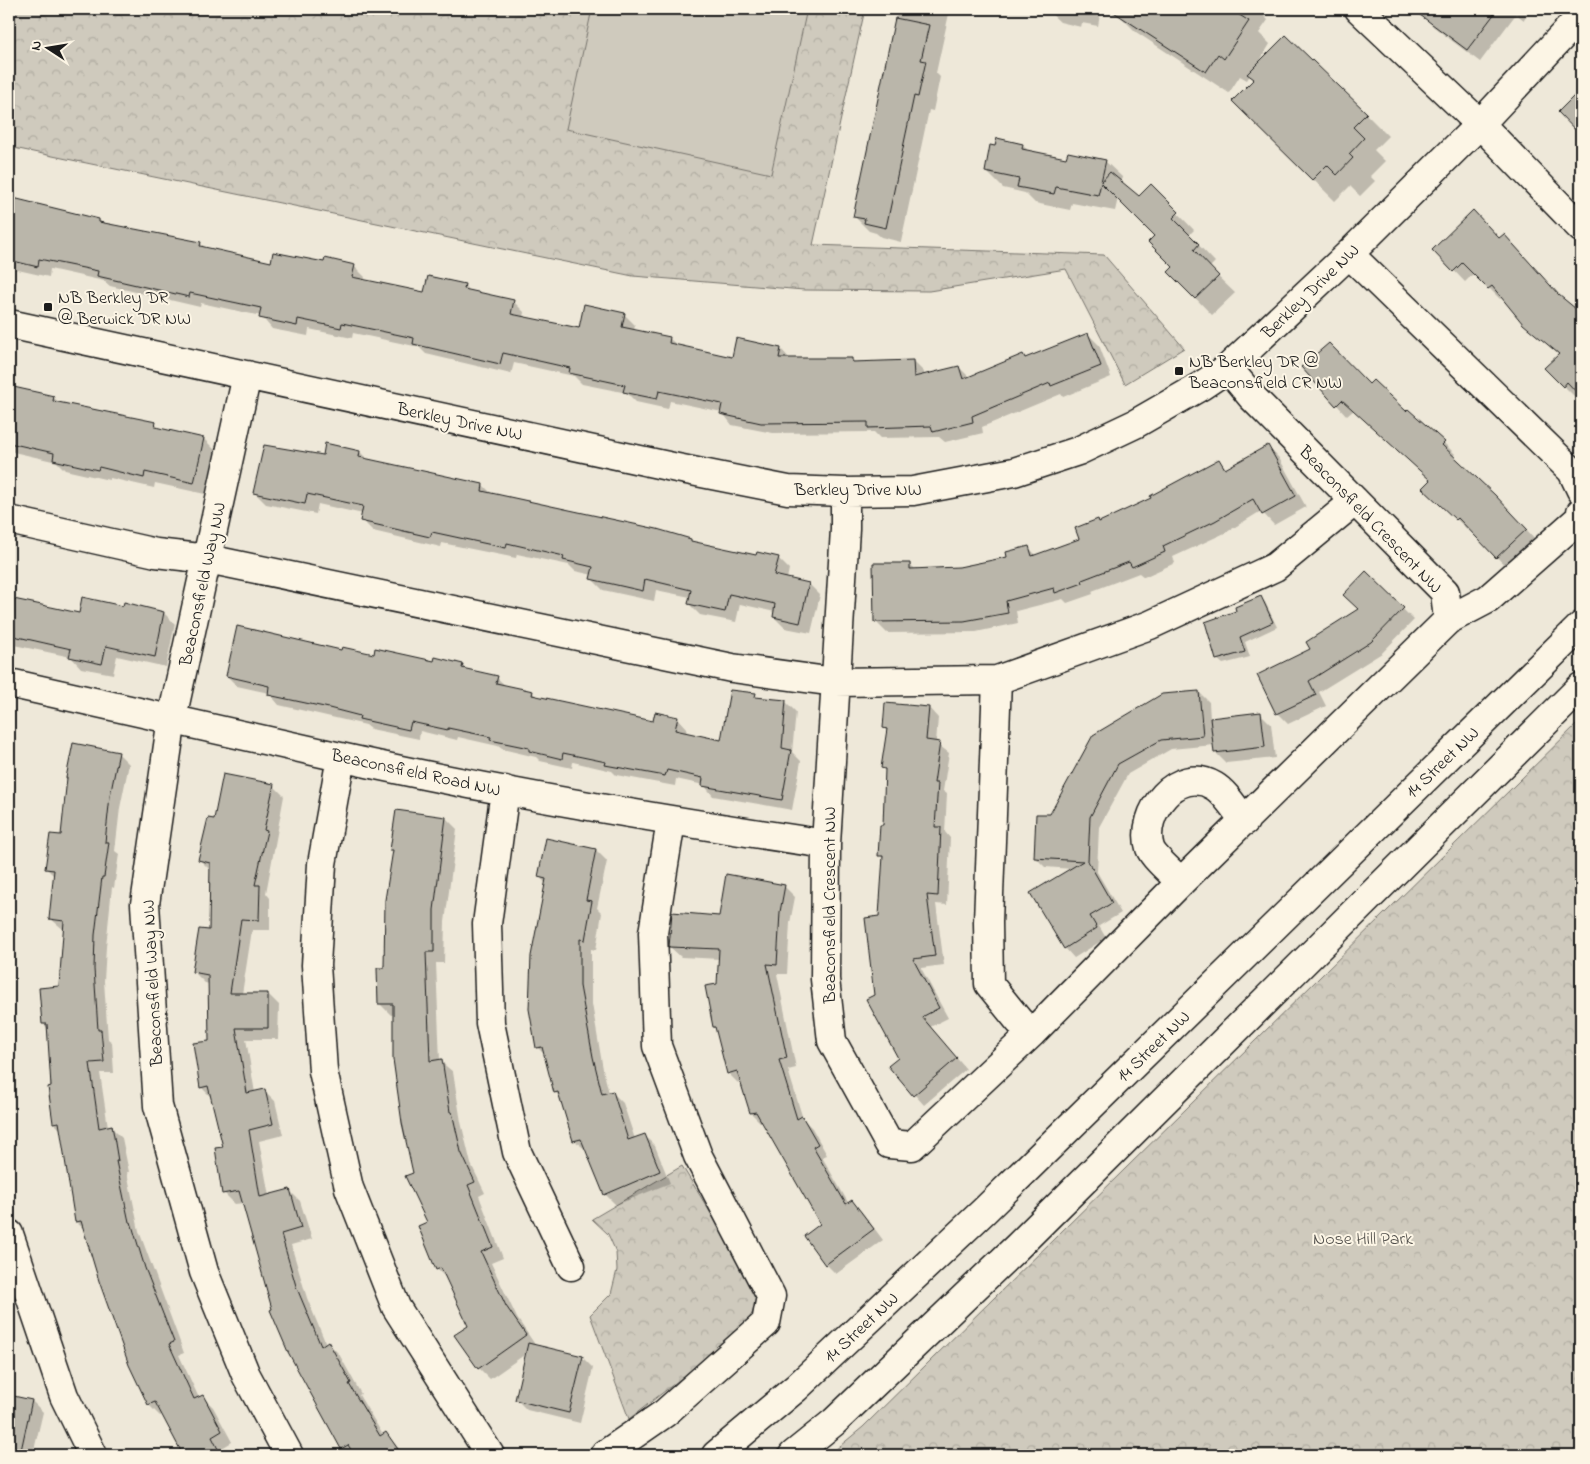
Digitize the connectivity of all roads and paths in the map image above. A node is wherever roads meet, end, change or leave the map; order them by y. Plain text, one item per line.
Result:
1 (1359, 9) edge
2 (1581, 16) edge
3 (1480, 124) junction
4 (1581, 228) edge
5 (1349, 254) junction
6 (9, 324) edge
7 (1228, 368) junction
8 (247, 375) junction
9 (1581, 490) edge
10 (846, 492) junction
11 (1355, 501) junction
12 (1581, 512) edge
13 (9, 520) edge
14 (208, 559) junction
15 (1448, 620) junction
16 (1581, 626) edge
17 (997, 680) junction
18 (835, 682) junction
19 (9, 683) edge
20 (1581, 687) edge
21 (172, 718) junction
22 (341, 757) junction
23 (505, 790) junction
24 (671, 821) junction
25 (1245, 821) junction
26 (826, 844) junction
27 (1181, 882) junction
28 (1032, 1034) junction
29 (9, 1234) edge
30 (571, 1266) dead end
31 (93, 1455) edge
32 (289, 1455) edge
33 (490, 1455) edge
34 (604, 1455) edge
35 (716, 1455) edge
36 (793, 1455) edge

1 - 3 street
2 - 3 street, Berkley Drive NW
3 - 4 street
3 - 5 street, Berkley Drive NW
5 - 7 street, Berkley Drive NW
5 - 9 street
6 - 8 street, Berkley Drive NW
7 - 10 street, Berkley Drive NW
7 - 11 street, Beaconsfield Crescent NW
8 - 10 street, Berkley Drive NW
8 - 14 street, Beaconsfield Way NW
10 - 18 street, Beaconsfield Crescent NW
11 - 15 street, Beaconsfield Crescent NW
11 - 17 street
12 - 15 street
13 - 14 street
14 - 18 street
14 - 21 street, Beaconsfield Way NW
15 - 25 street, Beaconsfield Crescent NW
16 - 35 street, 14 Street NW
17 - 18 street
17 - 28 street
18 - 26 street, Beaconsfield Crescent NW
19 - 21 street, Beaconsfield Road NW
20 - 36 street
21 - 22 street, Beaconsfield Road NW
21 - 32 street, Beaconsfield Way NW
22 - 23 street, Beaconsfield Road NW
22 - 33 street
23 - 24 street, Beaconsfield Road NW
23 - 30 street
24 - 26 street, Beaconsfield Road NW
24 - 34 street
25 - 27 street, Beaconsfield Crescent NW
25 - 27 street
26 - 28 street, Beaconsfield Crescent NW
27 - 28 street, Beaconsfield Crescent NW
29 - 31 street

